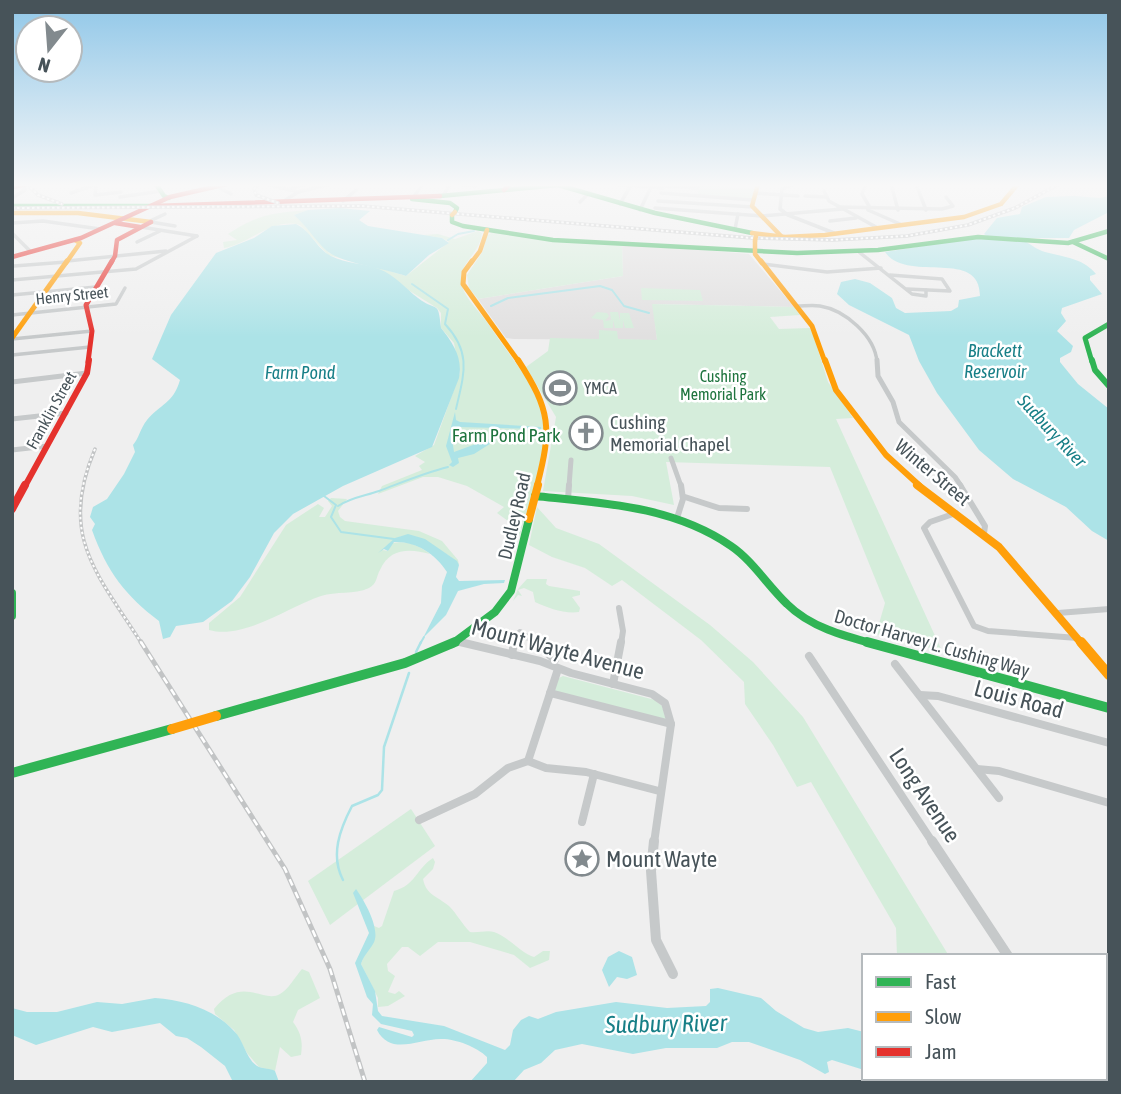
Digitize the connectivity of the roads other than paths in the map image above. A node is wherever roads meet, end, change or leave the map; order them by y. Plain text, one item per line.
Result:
1 (14, 235) edge
2 (86, 235) edge
3 (125, 235) edge
4 (151, 235) edge
5 (191, 235) edge
6 (488, 235) edge
7 (515, 235) edge
8 (751, 235) edge
9 (798, 235) edge
10 (1097, 235) edge
11 (781, 236) joint
12 (756, 237) junction
13 (19, 240) junction
14 (75, 240) junction
15 (12, 242) edge
16 (136, 242) dead end
17 (1073, 242) junction
18 (170, 250) junction
19 (31, 252) junction
20 (755, 252) junction
21 (859, 252) junction
22 (115, 256) junction
23 (12, 257) edge
24 (1109, 259) edge
25 (67, 261) junction
26 (763, 264) junction
27 (13, 267) edge
28 (881, 268) junction
29 (105, 272) junction
30 (890, 275) junction
31 (56, 276) junction
32 (12, 280) edge
33 (96, 287) junction
34 (125, 288) dead end
35 (45, 292) junction
36 (12, 295) edge
37 (797, 306) junction
38 (86, 307) junction
39 (30, 312) junction
40 (12, 315) edge
41 (1109, 324) edge
42 (92, 331) junction
43 (12, 338) edge
44 (90, 347) junction
45 (12, 355) edge
46 (87, 373) junction
47 (12, 382) edge
48 (1109, 386) edge
49 (66, 413) junction
50 (12, 419) edge
51 (47, 446) junction
52 (12, 450) edge
53 (671, 458) dead end
54 (570, 460) dead end
55 (535, 496) junction
56 (685, 497) junction
57 (568, 499) junction
58 (15, 500) edge
59 (12, 509) edge
60 (747, 509) dead end
61 (956, 513) junction
62 (677, 517) junction
63 (984, 533) junction
64 (12, 593) edge
65 (619, 608) dead end
66 (1109, 609) edge
67 (1058, 613) junction
68 (12, 616) edge
69 (1079, 638) junction
70 (455, 641) junction
71 (512, 655) junction
72 (809, 656) dead end
73 (556, 662) junction
74 (895, 664) dead end
75 (1109, 675) edge
76 (613, 684) junction
77 (550, 693) junction
78 (919, 695) junction
79 (1109, 708) edge
80 (671, 724) junction
81 (1109, 743) edge
82 (528, 761) junction
83 (977, 769) junction
84 (12, 773) edge
85 (594, 774) junction
86 (659, 791) junction
87 (999, 798) dead end
88 (1109, 803) edge
89 (419, 820) dead end
90 (582, 822) dead end
91 (1007, 954) edge
92 (673, 974) dead end

1 - 13 street
2 - 14 street
3 - 22 street
4 - 16 street
5 - 18 street
6 - 55 street, Dudley Road
7 - 20 street
8 - 12 street
9 - 11 street
10 - 17 street
11 - 12 street
12 - 20 street
13 - 15 street
13 - 19 street
14 - 19 street
14 - 25 street
17 - 21 street
17 - 24 street
18 - 22 street
18 - 29 street
19 - 23 street
20 - 21 street
20 - 26 street, Winter Street
21 - 28 street
22 - 25 street
22 - 29 street
25 - 27 street
25 - 31 street
26 - 28 street
26 - 37 street, Winter Street
28 - 30 street
29 - 31 street
29 - 33 street
30 - 30 street
31 - 32 street
31 - 35 street
33 - 35 street
33 - 38 street
34 - 38 street, Henry Street
35 - 36 street
35 - 39 street
37 - 61 street, Winter Street
37 - 63 street
38 - 39 street, Henry Street
38 - 42 street, Franklin Street
39 - 40 street, Henry Street
39 - 43 street
41 - 48 street
42 - 43 street
42 - 44 street, Franklin Street
44 - 45 street
44 - 46 street, Franklin Street
46 - 47 street
46 - 49 street, Franklin Street
49 - 50 street
49 - 51 street, Franklin Street
51 - 52 street
51 - 58 street, Franklin Street
53 - 56 street
54 - 57 street
55 - 57 street, Doctor Harvey L. Cushing Way
55 - 70 street, Dudley Road
56 - 60 street
56 - 62 street
57 - 62 street, Doctor Harvey L. Cushing Way
58 - 59 street, Franklin Street
61 - 63 street, Winter Street
61 - 69 street
62 - 79 street, Doctor Harvey L. Cushing Way
63 - 67 street, Winter Street
64 - 68 street
65 - 76 street
66 - 67 street
67 - 69 street, Winter Street
69 - 75 street, Winter Street
70 - 71 street, Mount Wayte Avenue
70 - 84 street, Mount Wayte Avenue, bridge
71 - 73 street, Mount Wayte Avenue
71 - 73 street
72 - 91 street, Long Avenue
73 - 76 street, Mount Wayte Avenue
73 - 77 street
74 - 78 street
76 - 80 street, Mount Wayte Avenue
77 - 80 street
77 - 82 street
78 - 81 street, Louis Road
78 - 83 street
80 - 86 street
82 - 85 street
82 - 89 street
83 - 87 street
83 - 88 street
85 - 86 street
85 - 90 street
86 - 92 street

